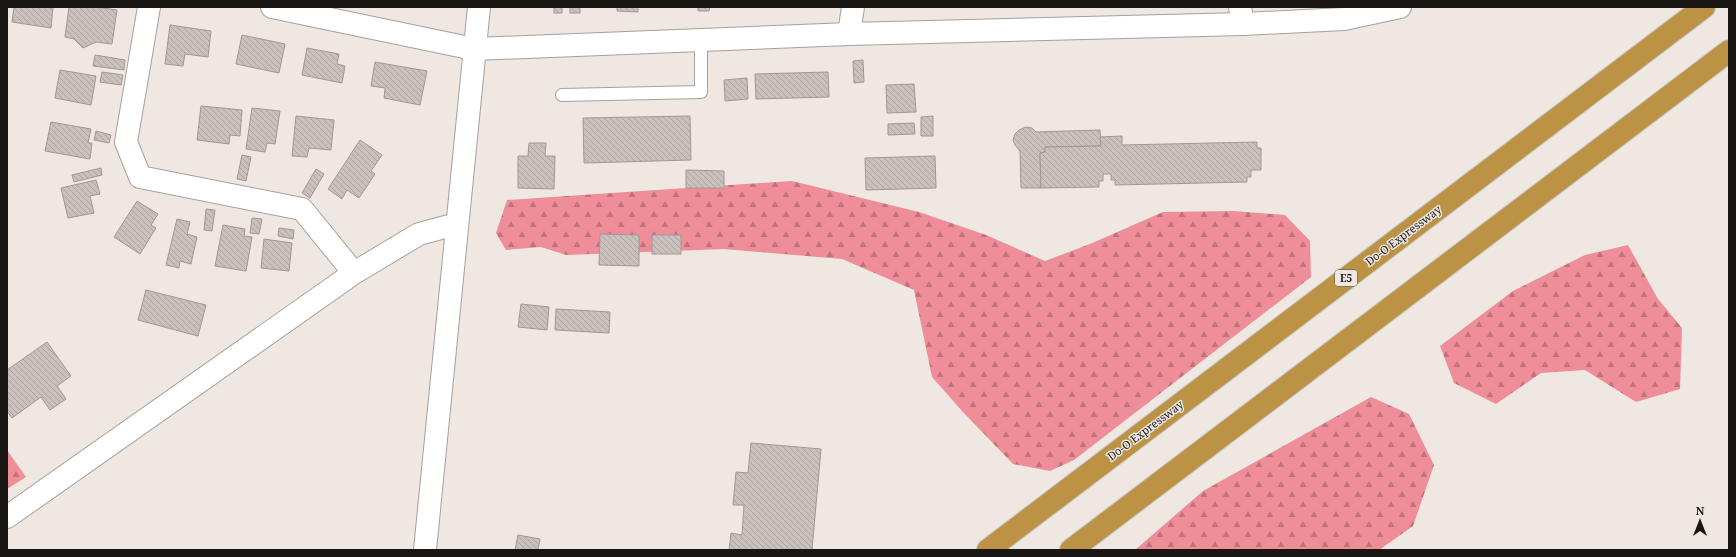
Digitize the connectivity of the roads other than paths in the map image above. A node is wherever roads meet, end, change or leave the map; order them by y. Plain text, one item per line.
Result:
1 (149, 7) edge
2 (272, 7) edge
3 (478, 7) edge
4 (852, 7) edge
5 (1400, 7) edge
6 (1704, 7) edge
7 (1242, 15) edge
8 (849, 34) junction
9 (701, 40) junction
10 (474, 49) junction
11 (1729, 51) edge
12 (562, 95) dead end
13 (456, 224) junction
14 (354, 273) junction
15 (7, 516) edge
16 (425, 550) edge
17 (988, 550) edge
18 (1071, 550) edge

1 - 14 street
2 - 10 street
3 - 10 street
4 - 8 street
5 - 7 street
6 - 17 highway, Do-O Expressway / E5
7 - 8 street
8 - 9 street
9 - 10 street
9 - 12 lane
10 - 13 street
11 - 18 highway
13 - 14 street
13 - 16 street
14 - 15 street

